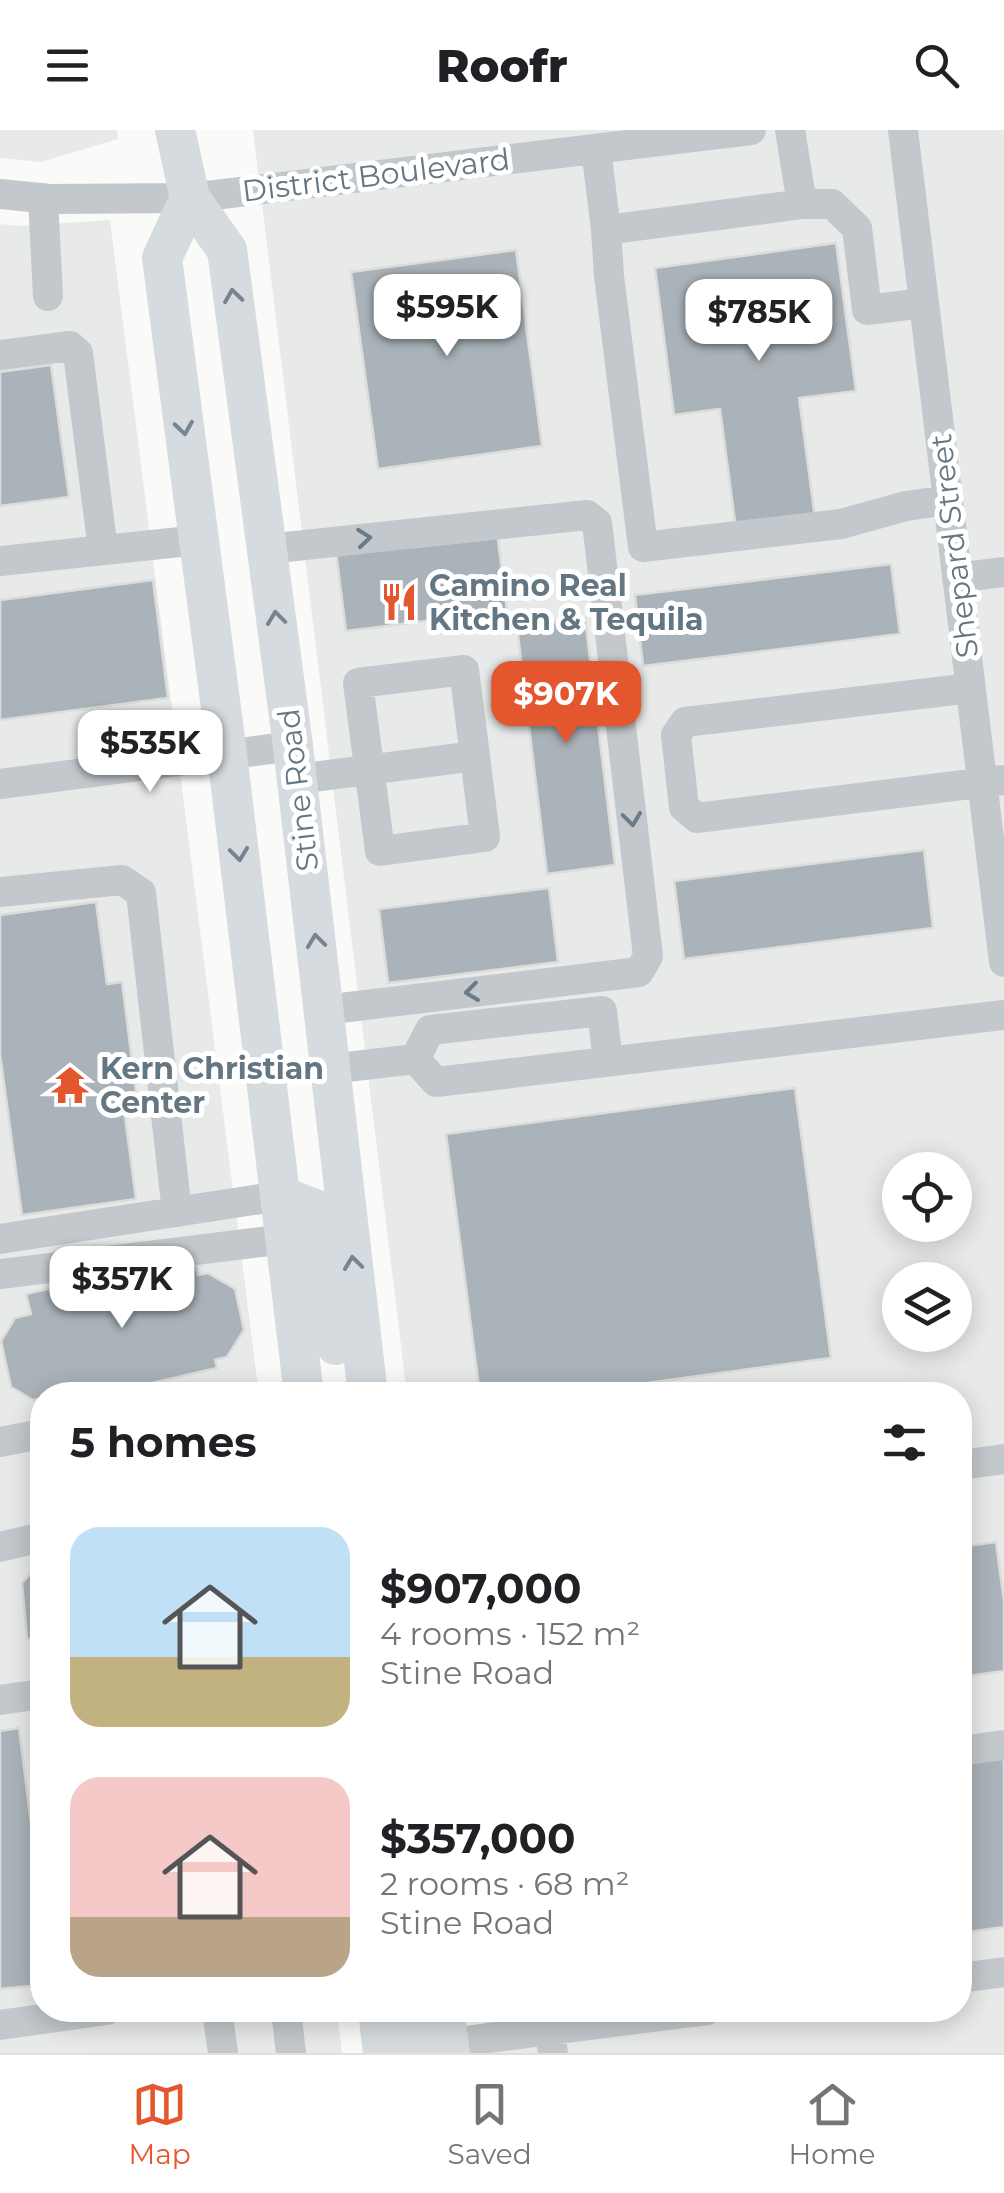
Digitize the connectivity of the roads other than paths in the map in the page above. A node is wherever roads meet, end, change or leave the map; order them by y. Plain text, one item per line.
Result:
1 (175, 130) edge
2 (750, 130) edge
3 (790, 130) edge
4 (903, 130) edge
5 (581, 143) edge
6 (0, 194) edge
7 (43, 198) junction
8 (190, 198) junction
9 (802, 204) junction
10 (606, 230) junction
11 (48, 296) dead end
12 (924, 303) junction
13 (0, 355) edge
14 (948, 500) junction
15 (199, 540) junction
16 (267, 549) junction
17 (103, 550) junction
18 (0, 561) edge
19 (1004, 572) edge
20 (957, 578) junction
21 (971, 688) junction
22 (227, 754) junction
23 (475, 756) junction
24 (295, 763) junction
25 (369, 768) junction
26 (993, 782) edge
27 (0, 784) edge
28 (0, 892) edge
29 (1004, 962) edge
30 (324, 1010) junction
31 (1004, 1014) edge
32 (415, 1059) junction
33 (608, 1061) junction
34 (330, 1069) junction
35 (280, 1196) junction
36 (177, 1212) junction
37 (0, 1239) edge
38 (286, 1240) junction
39 (0, 1274) edge
40 (302, 1382) edge
41 (346, 1382) edge
42 (366, 1382) edge
43 (30, 1436) edge
44 (0, 1442) edge
45 (1004, 1459) edge
46 (972, 1463) edge
47 (30, 1540) edge
48 (0, 1546) edge
49 (30, 1696) edge
50 (0, 1700) edge
51 (1004, 1746) edge
52 (972, 1750) edge
53 (1004, 1972) edge
54 (972, 1976) edge
55 (30, 2021) edge
56 (219, 2022) edge
57 (287, 2022) edge
58 (397, 2022) edge
59 (647, 2022) edge
60 (0, 2025) edge
61 (425, 2039) edge
62 (552, 2041) edge
63 (223, 2053) edge
64 (291, 2053) edge

1 - 8 main road, Stine Road
2 - 5 street, District Boulevard
3 - 9 street
4 - 12 street, Shepard Street
5 - 8 street, District Boulevard
5 - 10 street
6 - 7 street, District Boulevard
7 - 8 street, District Boulevard
7 - 11 street
8 -> 15 main road
16 -> 8 main road, Stine Road
9 - 10 street
9 - 12 street
10 - 14 street
12 - 14 street, Shepard Street
13 - 17 street
14 - 20 street, Shepard Street
15 - 17 street
15 - 22 main road
24 -> 16 main road, Stine Road
16 -> 30 street
17 - 18 street
19 - 20 street
20 - 21 street, Shepard Street
21 - 26 street, Shepard Street
21 - 26 street
22 - 24 street
22 - 27 street
22 -> 35 main road
23 - 25 street
23 - 25 street
23 - 25 street
24 - 25 street
30 -> 24 main road, Stine Road
26 - 29 street, Shepard Street
28 - 36 street
30 - 34 main road, Stine Road
31 - 33 street
32 - 33 street
32 - 33 street
32 - 34 street
42 -> 34 main road, Stine Road
35 - 36 street
35 - 38 main road
35 - 41 main road
36 - 37 street
38 - 39 street
38 - 40 main road
43 - 44 street
45 - 46 street
47 - 48 street
49 - 50 street
51 - 52 street
53 - 54 street
55 - 60 street
56 - 63 street
57 - 64 street
58 - 61 main road
59 - 62 street
61 - 62 street

